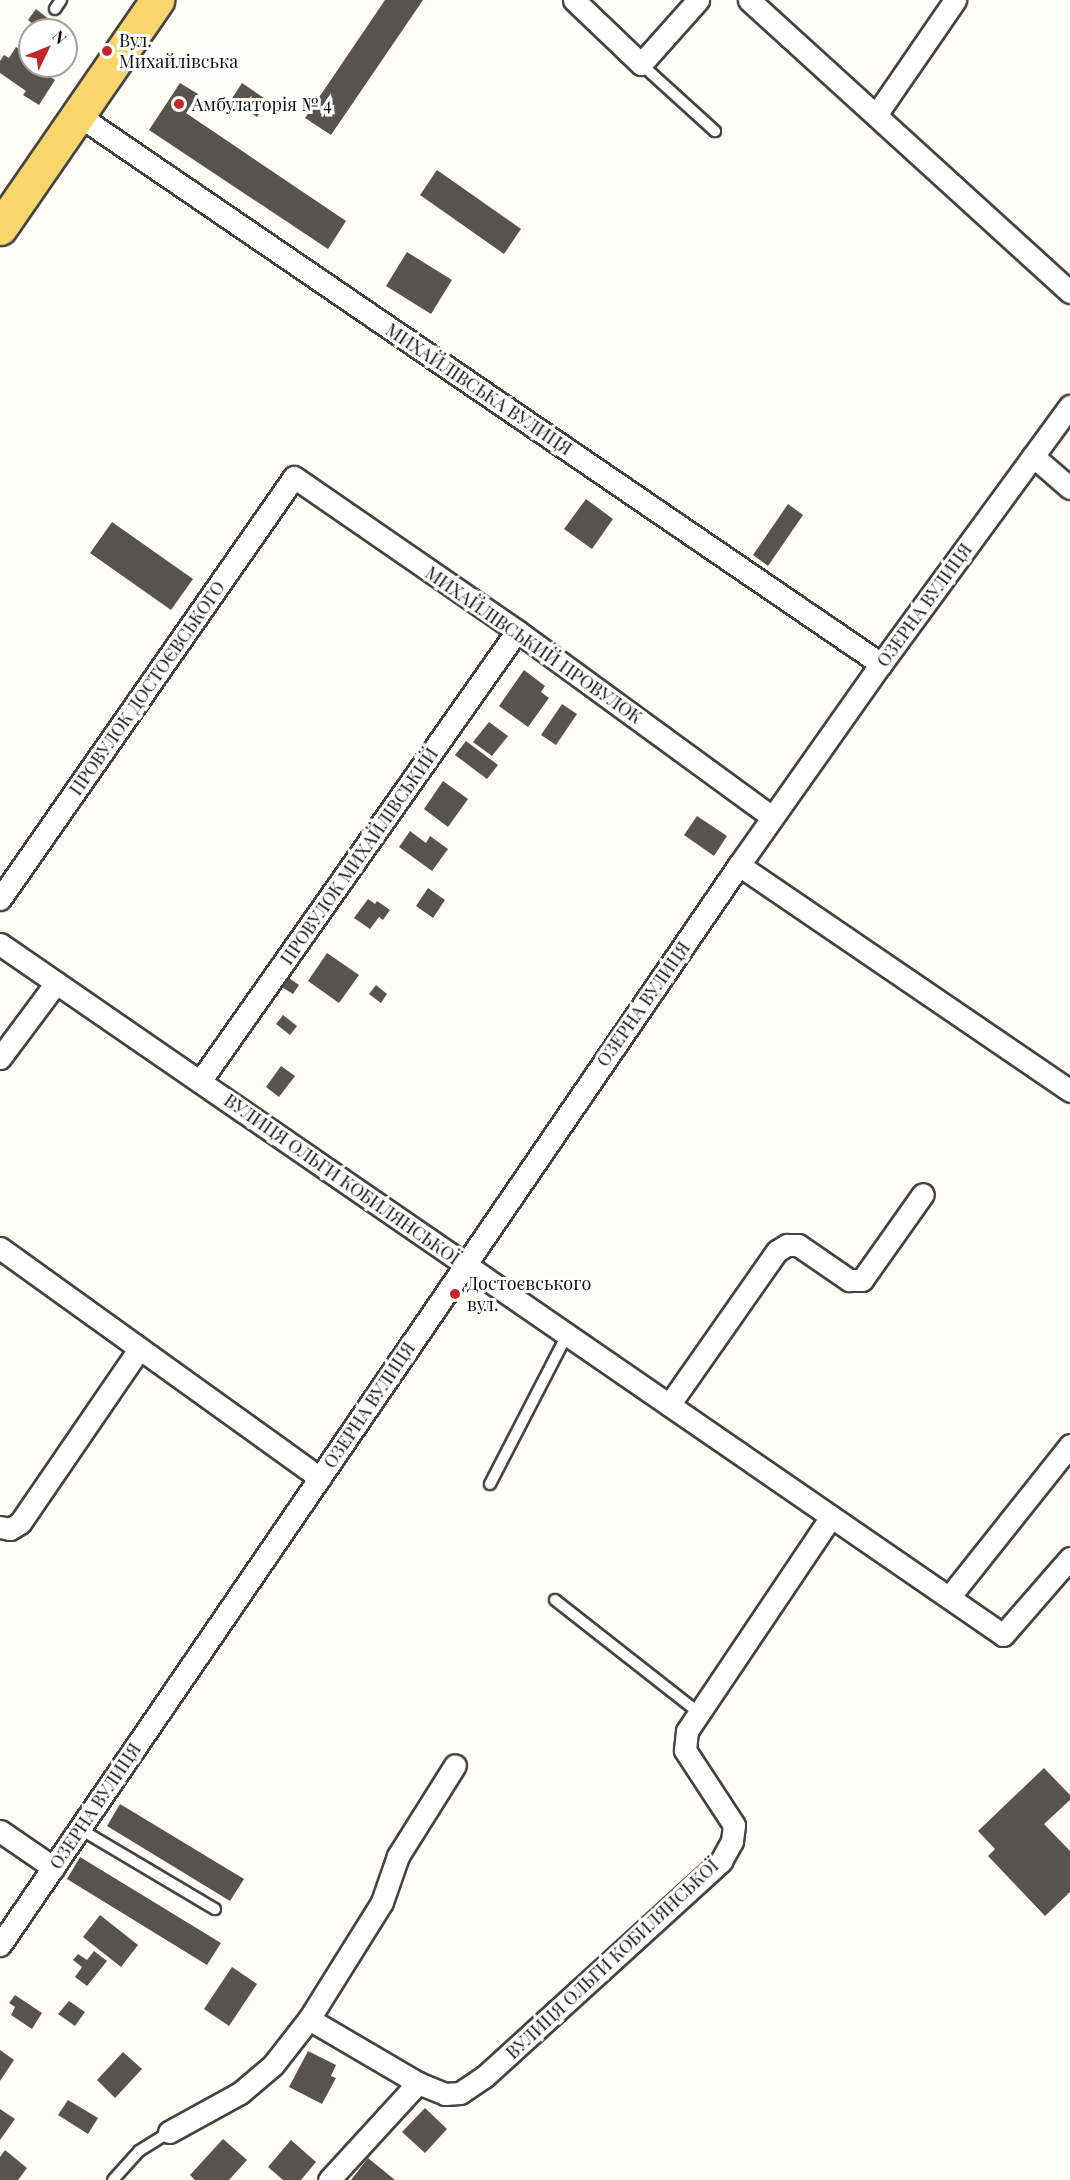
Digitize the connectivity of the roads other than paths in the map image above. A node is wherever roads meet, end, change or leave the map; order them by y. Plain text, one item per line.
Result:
1 (574, 0) edge
2 (698, 0) edge
3 (750, 0) edge
4 (955, 0) edge
5 (150, 5) edge
6 (641, 64) junction
7 (78, 115) junction
8 (876, 115) junction
9 (715, 131) dead end
10 (0, 228) edge
11 (1070, 292) edge
12 (1070, 406) edge
13 (1033, 456) junction
14 (294, 477) joint
15 (1070, 489) edge
16 (517, 631) junction
17 (881, 664) junction
18 (772, 817) junction
19 (739, 865) junction
20 (0, 898) edge
21 (0, 944) edge
22 (56, 983) junction
23 (0, 1058) edge
24 (201, 1080) junction
25 (1070, 1091) edge
26 (923, 1194) dead end
27 (0, 1248) edge
28 (464, 1264) junction
29 (567, 1335) junction
30 (139, 1349) junction
31 (669, 1405) junction
32 (1070, 1445) edge
33 (320, 1478) junction
34 (490, 1485) dead end
35 (831, 1517) junction
36 (5, 1528) edge
37 (1070, 1558) edge
38 (950, 1596) junction
39 (555, 1600) dead end
40 (698, 1712) junction
41 (455, 1765) dead end
42 (80, 1829) junction
43 (0, 1831) edge
44 (54, 1868) junction
45 (215, 1909) dead end
46 (0, 1945) edge
47 (309, 2019) junction
48 (418, 2083) junction
49 (169, 2132) joint
50 (113, 2180) edge
51 (329, 2180) edge

1 - 6 street
2 - 6 street
3 - 8 street
4 - 8 street
5 - 7 main road
6 - 9 lane
7 - 10 main road
7 - 17 street, МИХАЙЛІВСЬКА ВУЛИЦЯ
8 - 11 street
12 - 13 street, ОЗЕРНА ВУЛИЦЯ
13 - 15 street
13 - 17 street, ОЗЕРНА ВУЛИЦЯ
14 - 16 street, МИХАЙЛІВСЬКИЙ ПРОВУЛОК
14 - 20 street, ПРОВУЛОК ДОСТОЄВСЬКОГО
16 - 18 street, МИХАЙЛІВСЬКИЙ ПРОВУЛОК
16 - 24 street, ПРОВУЛОК МИХАЙЛІВСЬКИЙ
17 - 18 street, ОЗЕРНА ВУЛИЦЯ
18 - 19 street, ОЗЕРНА ВУЛИЦЯ
19 - 25 street
19 - 28 street, ОЗЕРНА ВУЛИЦЯ
21 - 22 street, ВУЛИЦЯ ОЛЬГИ КОБИЛЯНСЬКОЇ
22 - 23 street
22 - 24 street, ВУЛИЦЯ ОЛЬГИ КОБИЛЯНСЬКОЇ
24 - 28 street, ВУЛИЦЯ ОЛЬГИ КОБИЛЯНСЬКОЇ
26 - 31 street
27 - 30 street
28 - 29 street, ВУЛИЦЯ ОЛЬГИ КОБИЛЯНСЬКОЇ
28 - 33 street, ОЗЕРНА ВУЛИЦЯ
29 - 31 street, ВУЛИЦЯ ОЛЬГИ КОБИЛЯНСЬКОЇ
29 - 34 lane
30 - 33 street
30 - 36 street
31 - 35 street, ВУЛИЦЯ ОЛЬГИ КОБИЛЯНСЬКОЇ
32 - 38 street
33 - 42 street, ОЗЕРНА ВУЛИЦЯ
35 - 38 street, ВУЛИЦЯ ОЛЬГИ КОБИЛЯНСЬКОЇ
35 - 40 street, ВУЛИЦЯ ОЛЬГИ КОБИЛЯНСЬКОЇ
37 - 38 street, ВУЛИЦЯ ОЛЬГИ КОБИЛЯНСЬКОЇ
39 - 40 lane
40 - 48 street, ВУЛИЦЯ ОЛЬГИ КОБИЛЯНСЬКОЇ
41 - 47 street
42 - 44 street, ОЗЕРНА ВУЛИЦЯ
42 - 45 lane
43 - 44 street
44 - 46 street, ОЗЕРНА ВУЛИЦЯ
47 - 48 street, ВУЛИЦЯ ОЛЬГИ КОБИЛЯНСЬКОЇ
47 - 49 street
48 - 51 street
49 - 50 lane

